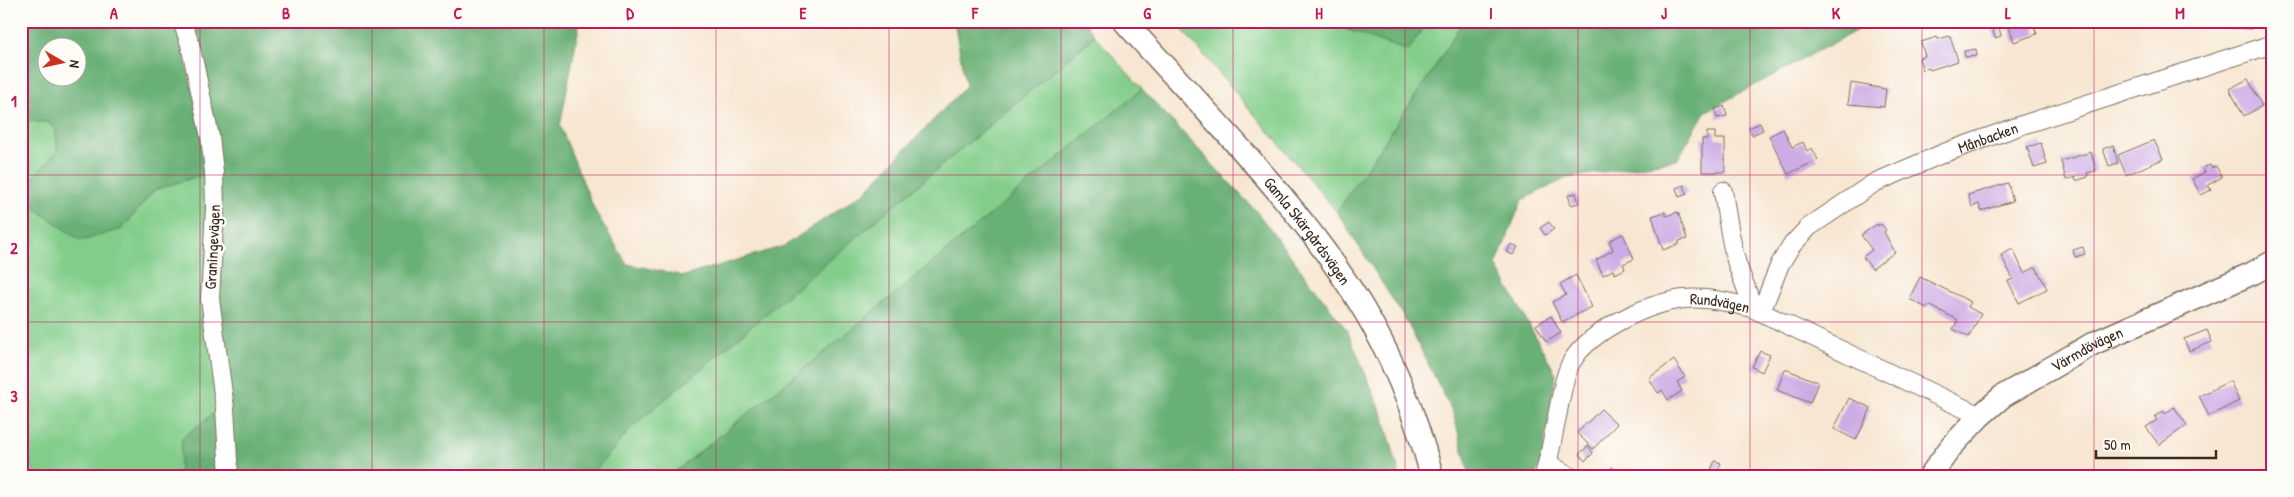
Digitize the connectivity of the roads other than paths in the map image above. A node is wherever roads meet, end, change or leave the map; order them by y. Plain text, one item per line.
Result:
1 (182, 21) edge
2 (1124, 21) edge
3 (2273, 44) edge
4 (1723, 191) dead end
5 (2273, 262) edge
6 (1756, 310) junction
7 (1980, 416) junction
8 (1546, 469) edge
9 (229, 476) edge
10 (1432, 476) edge
11 (1569, 476) edge
12 (1930, 476) edge

1 - 9 street, Graningevägen
2 - 10 main road, Gamla Skärgårdsvägen
3 - 6 street, Månbacken
4 - 6 street
5 - 7 main road, Värmdövägen
6 - 7 street, Rundvägen
6 - 8 street, Rundvägen
7 - 12 main road, Värmdövägen
8 - 11 street

